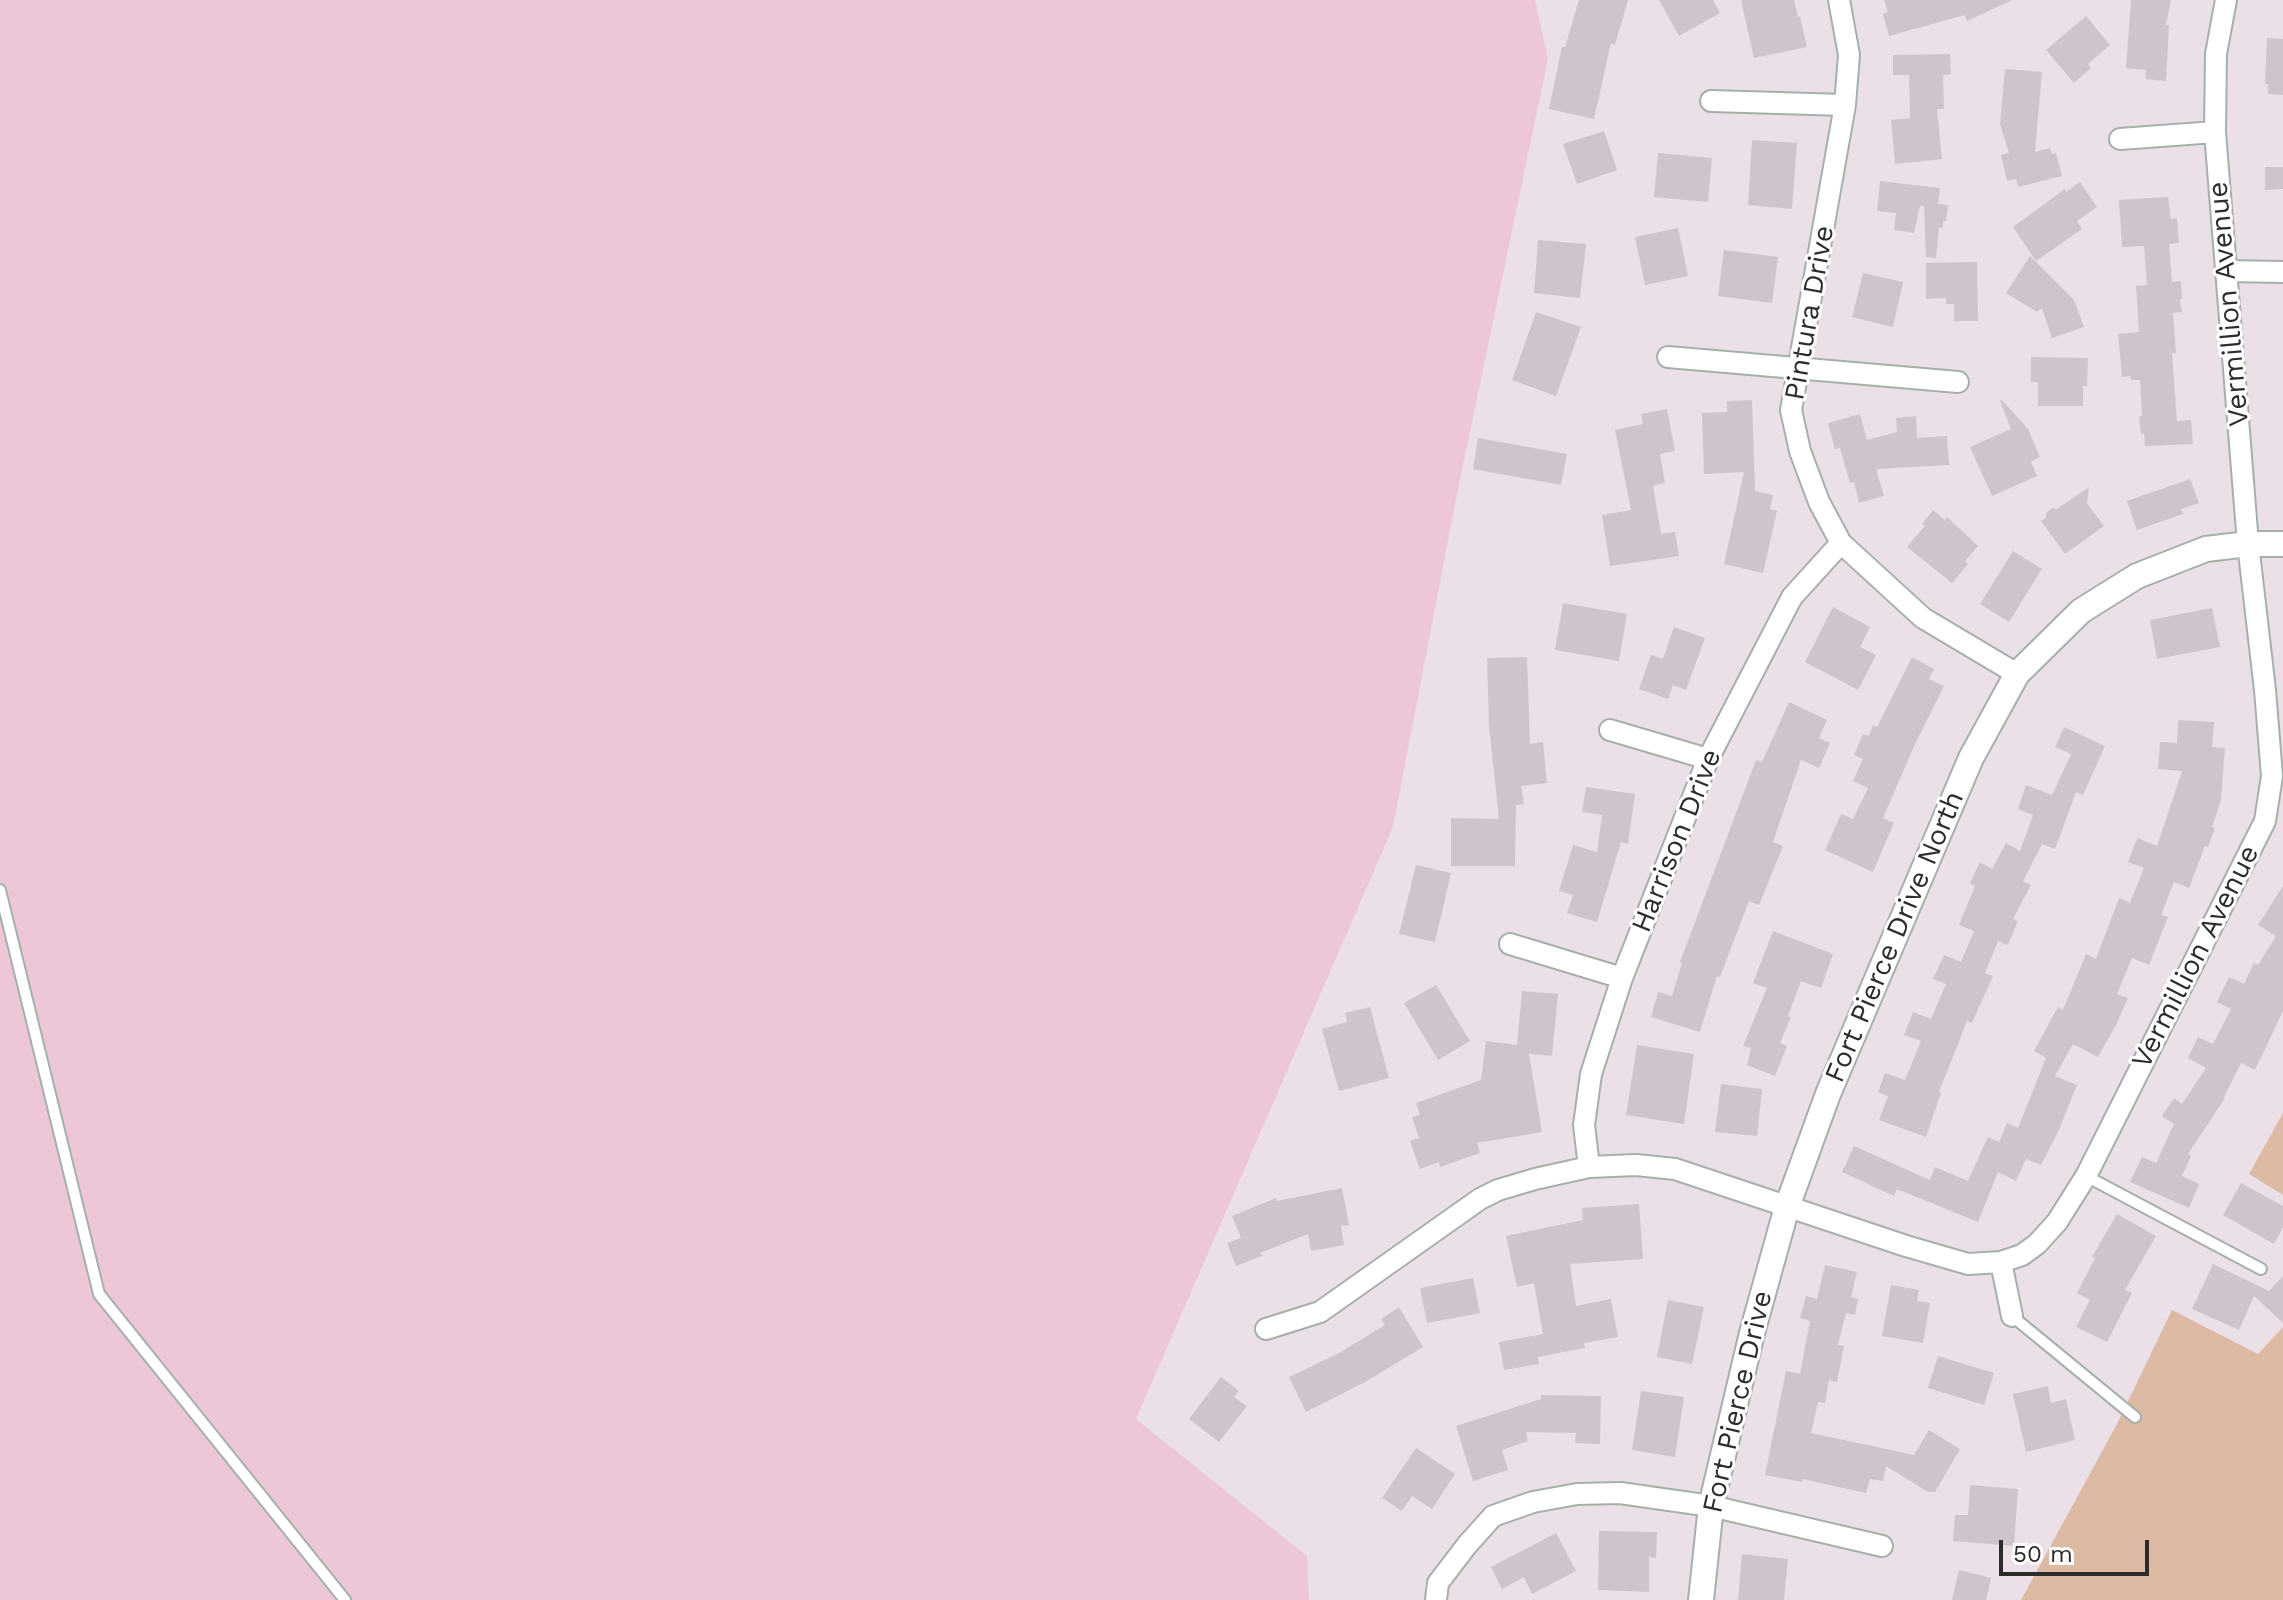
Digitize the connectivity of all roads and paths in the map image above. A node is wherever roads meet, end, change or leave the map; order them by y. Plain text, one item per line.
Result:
1 (1839, 0) edge
2 (2226, 0) edge
3 (1711, 101) dead end
4 (1845, 105) junction
5 (2215, 132) junction
6 (2120, 139) dead end
7 (2225, 271) junction
8 (2283, 272) edge
9 (1668, 357) dead end
10 (1800, 368) junction
11 (1958, 382) dead end
12 (1841, 543) junction
13 (2248, 544) junction
14 (2283, 544) edge
15 (2017, 674) junction
16 (1610, 730) dead end
17 (1708, 759) junction
18 (0, 890) edge
19 (1510, 944) dead end
20 (1622, 978) junction
21 (1589, 1167) junction
22 (2086, 1176) junction
23 (1787, 1207) junction
24 (2001, 1262) junction
25 (2261, 1269) dead end
26 (2012, 1316) joint
27 (1266, 1329) dead end
28 (2135, 1417) dead end
29 (1711, 1506) junction
30 (1882, 1546) dead end
31 (345, 1600) edge
32 (1436, 1600) edge
33 (1701, 1600) edge

1 - 4 street, Pintura Drive
2 - 5 street, Vermillion Avenue
3 - 4 street
4 - 10 street, Pintura Drive
5 - 6 street
5 - 7 street, Vermillion Avenue
7 - 8 street
7 - 13 street, Vermillion Avenue
9 - 10 street
10 - 11 street
10 - 12 street, Pintura Drive
12 - 15 street, Pintura Drive
12 - 17 street, Harrison Drive
13 - 14 street, Fort Pierce Drive North
13 - 15 street, Fort Pierce Drive North
13 - 22 street, Vermillion Avenue
15 - 23 street, Fort Pierce Drive North
16 - 17 street
17 - 20 street, Harrison Drive
18 - 31 lane
19 - 20 street
20 - 21 street, Harrison Drive
21 - 23 street, Vermillion Avenue
21 - 27 street, Vermillion Avenue
22 - 24 street, Vermillion Avenue
22 - 25 lane
23 - 24 street, Vermillion Avenue
23 - 29 street, Fort Pierce Drive
24 - 26 street
26 - 28 lane
29 - 30 street
29 - 32 street
29 - 33 street, Fort Pierce Drive

